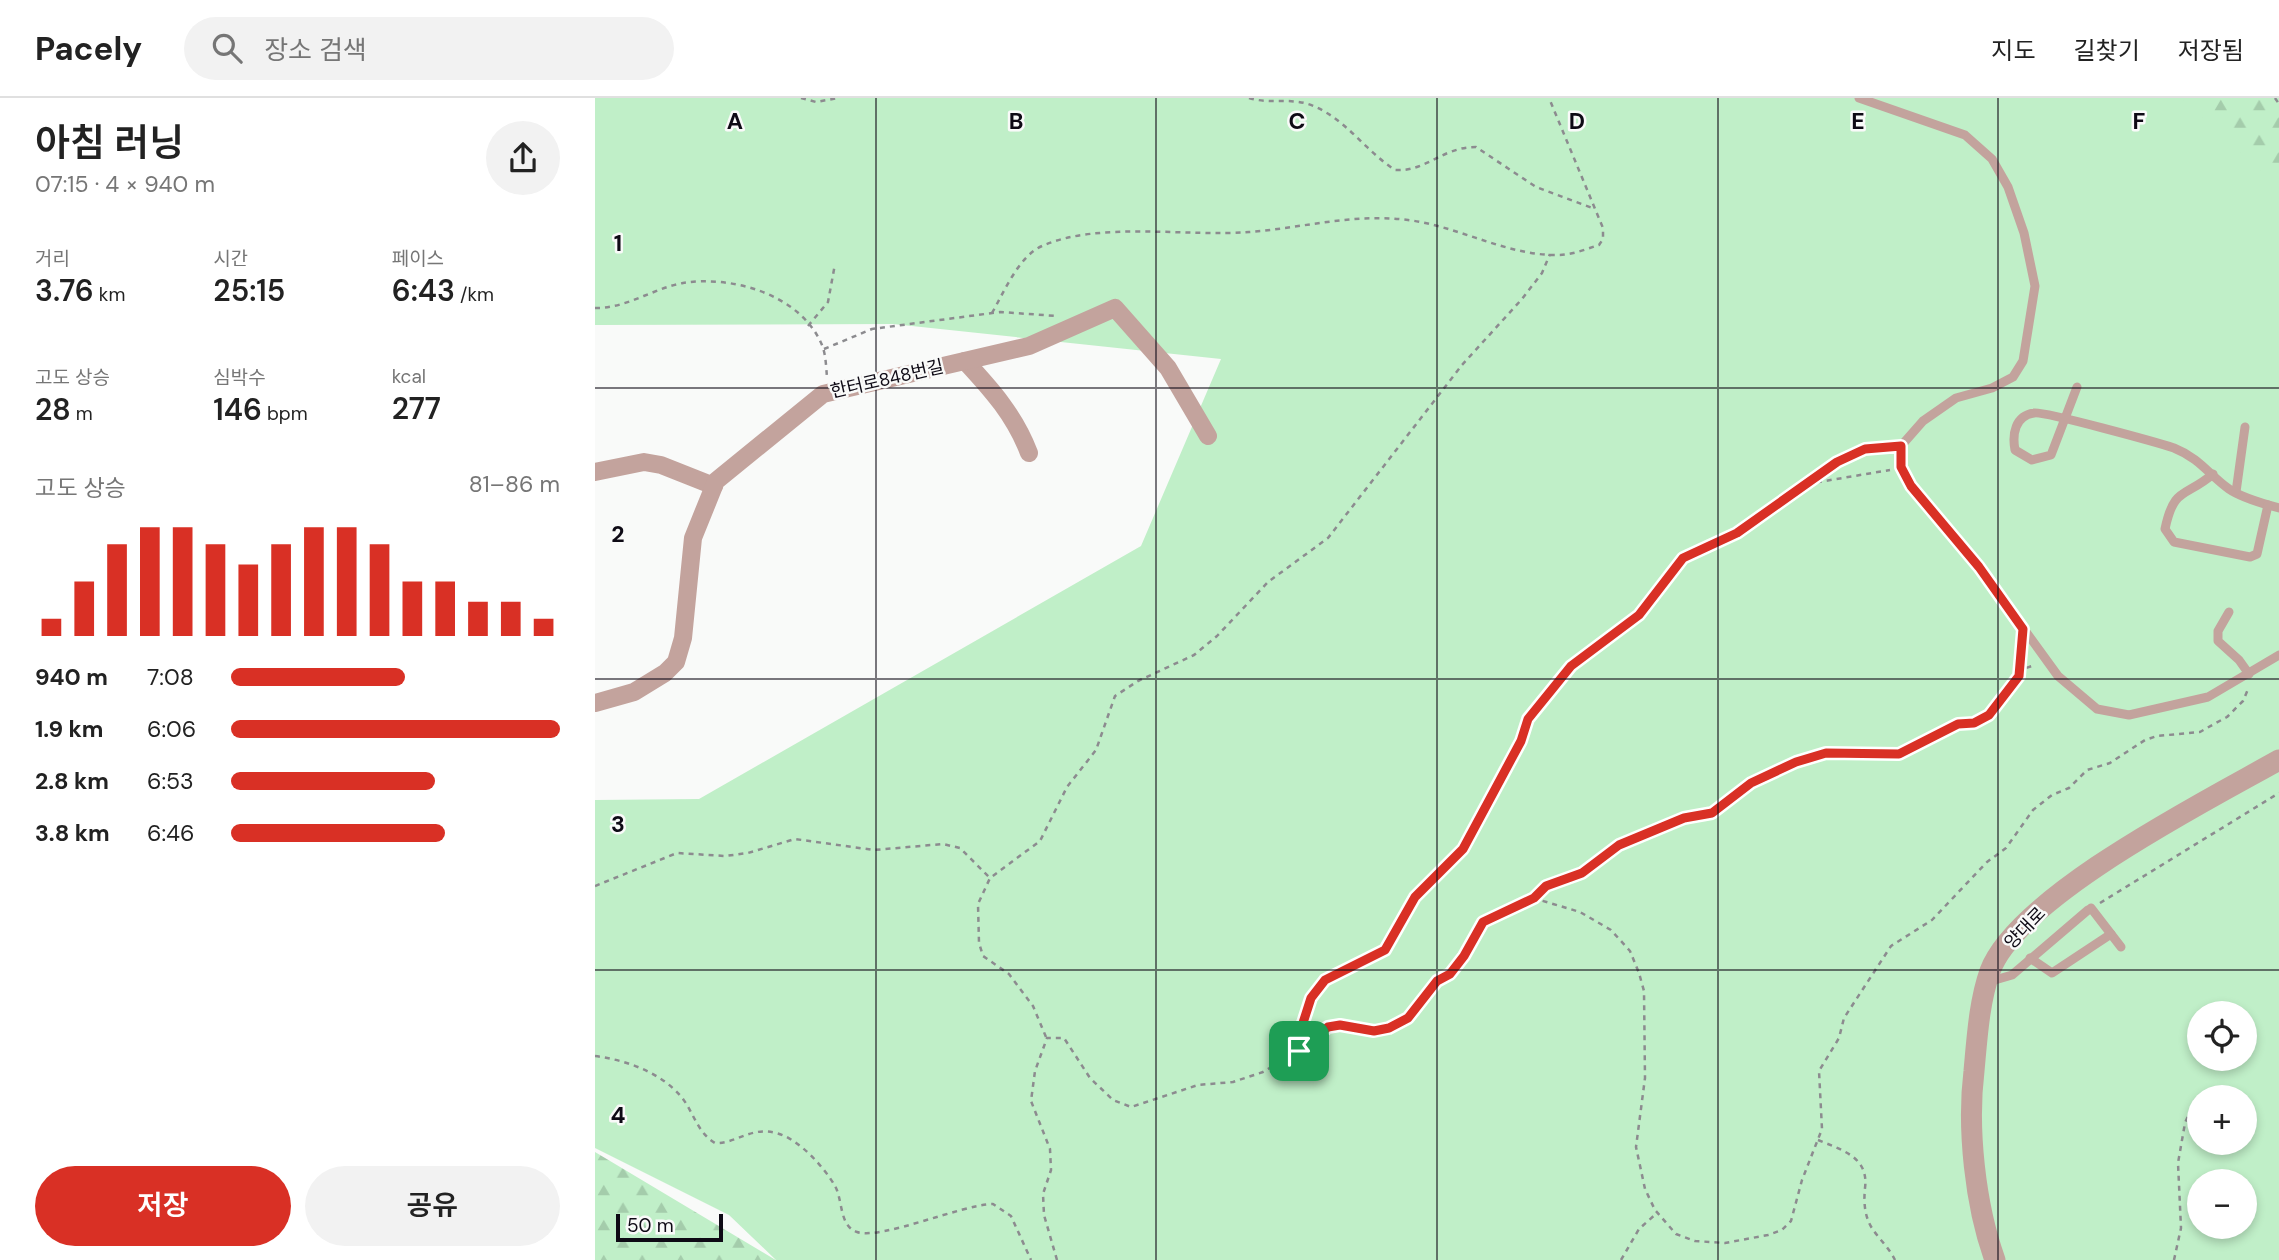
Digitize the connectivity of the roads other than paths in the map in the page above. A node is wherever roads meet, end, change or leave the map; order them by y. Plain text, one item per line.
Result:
1 (1859, 98) edge
2 (965, 361) junction
3 (2077, 387) dead end
4 (2064, 418) junction
5 (2245, 427) dead end
6 (1208, 436) dead end
7 (1029, 453) dead end
8 (595, 472) edge
9 (2213, 474) junction
10 (714, 486) junction
11 (2236, 492) junction
12 (2268, 505) junction
13 (2279, 508) edge
14 (2229, 612) dead end
15 (2279, 655) edge
16 (2249, 674) junction
17 (595, 703) edge
18 (2279, 760) edge
19 (2111, 933) junction
20 (2121, 947) dead end
21 (2030, 958) junction
22 (1988, 982) junction
23 (1994, 1260) edge

1 - 16 lane
2 - 6 street, 한터로848번길
2 - 7 street
2 - 10 street, 한터로848번길
3 - 4 lane
4 - 4 lane
4 - 9 lane
5 - 11 lane
8 - 10 street
9 - 11 lane
9 - 12 lane
10 - 17 street, 한터로848번길
11 - 12 lane
12 - 13 lane
14 - 16 lane
15 - 16 lane
18 - 22 street, 양대로
19 - 20 lane
19 - 21 lane
19 - 21 lane
21 - 22 lane
22 - 23 street, 양대로

